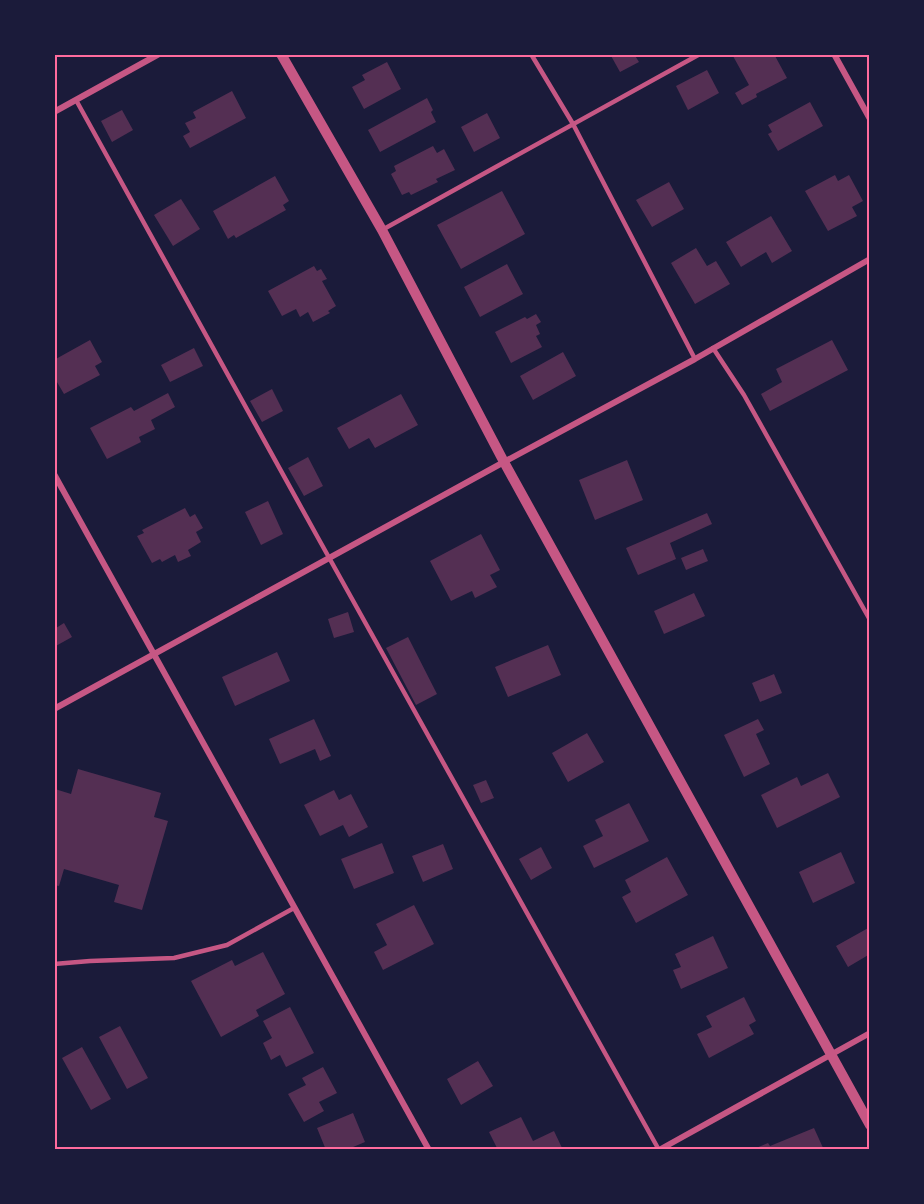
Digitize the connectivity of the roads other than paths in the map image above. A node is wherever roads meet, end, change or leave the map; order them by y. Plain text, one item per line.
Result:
1 (159, 54) edge
2 (281, 54) edge
3 (531, 54) edge
4 (700, 54) edge
5 (834, 54) edge
6 (76, 100) junction
7 (54, 112) edge
8 (870, 119) edge
9 (573, 124) junction
10 (382, 230) junction
11 (870, 259) edge
12 (713, 348) junction
13 (695, 359) junction
14 (504, 462) junction
15 (54, 474) edge
16 (329, 558) junction
17 (870, 620) edge
18 (153, 656) junction
19 (54, 709) edge
20 (294, 908) junction
21 (54, 964) edge
22 (870, 1033) edge
23 (830, 1054) junction
24 (870, 1125) edge
25 (429, 1150) edge
26 (659, 1150) edge

1 - 6 street
2 - 10 street
3 - 9 lane
4 - 9 lane
5 - 8 street
6 - 7 street
6 - 16 lane
9 - 10 lane
9 - 13 lane
10 - 14 street
11 - 12 street
12 - 13 street
12 - 17 lane
13 - 14 street
14 - 16 street
14 - 23 street
15 - 18 street
16 - 18 street
16 - 26 lane
18 - 19 street
18 - 20 street
20 - 21 lane
20 - 25 street
22 - 23 street
23 - 24 street
23 - 26 street

